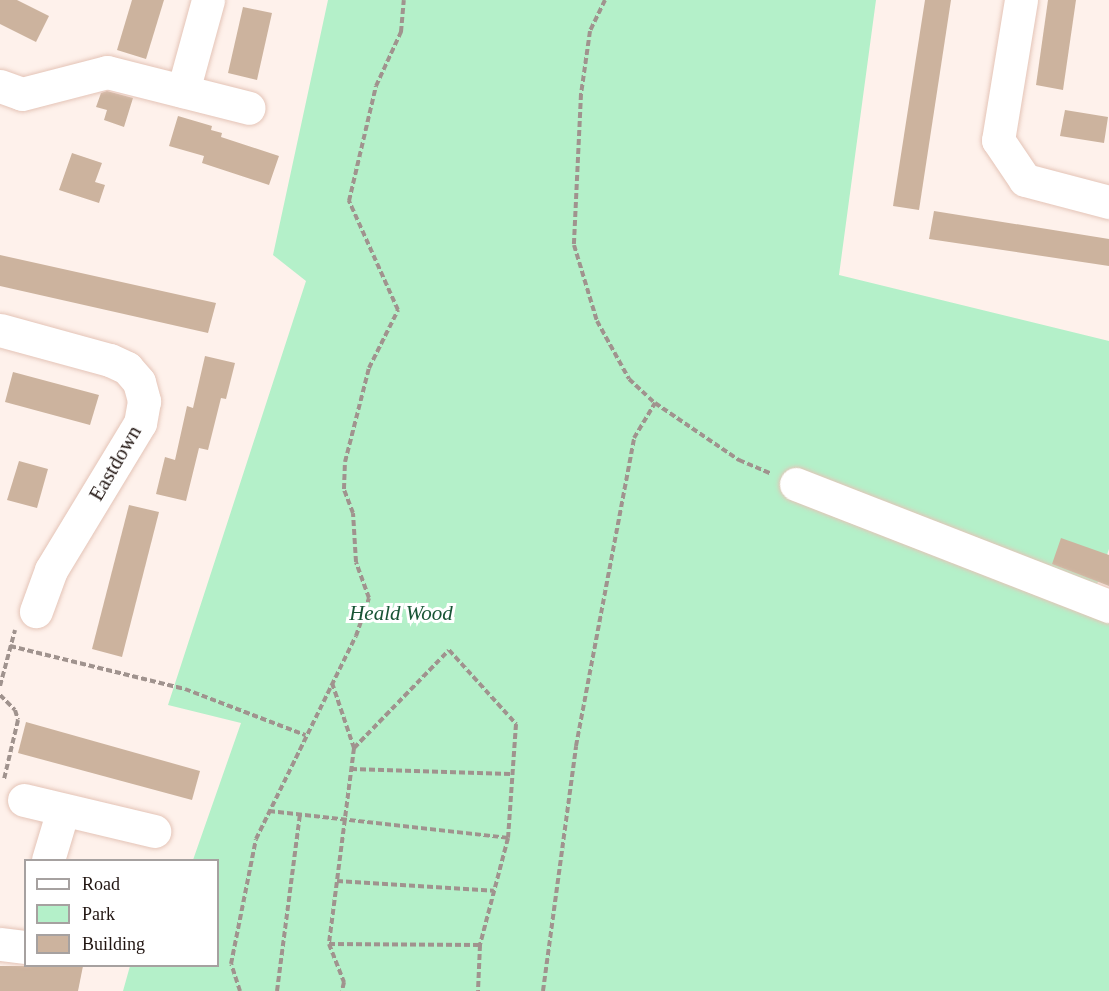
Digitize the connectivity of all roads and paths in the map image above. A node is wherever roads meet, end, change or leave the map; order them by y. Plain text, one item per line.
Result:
1 (208, 0) edge
2 (404, 0) edge
3 (605, 0) edge
4 (1021, 0) edge
5 (0, 86) edge
6 (183, 91) junction
7 (249, 108) dead end
8 (1109, 202) edge
9 (0, 330) edge
10 (656, 403) junction
11 (796, 484) joint
12 (1109, 606) edge
13 (36, 611) joint
14 (10, 646) junction
15 (332, 683) junction
16 (0, 686) edge
17 (0, 695) edge
18 (305, 735) junction
19 (354, 748) junction
20 (351, 769) junction
21 (513, 774) junction
22 (24, 800) joint
23 (63, 810) junction
24 (269, 811) junction
25 (300, 814) junction
26 (345, 819) junction
27 (154, 831) dead end
28 (508, 838) junction
29 (49, 859) edge
30 (337, 881) junction
31 (494, 891) junction
32 (329, 944) junction
33 (480, 945) junction
34 (240, 991) edge
35 (277, 991) edge
36 (342, 991) edge
37 (478, 991) edge
38 (543, 991) edge

1 - 6 street
2 - 15 path
3 - 10 path
4 - 8 street
5 - 6 street
6 - 7 street
9 - 13 street, Eastdown
10 - 11 path
10 - 38 path
11 - 12 street
13 - 14 path
14 - 16 path
14 - 18 path
15 - 18 path
15 - 19 path
17 - 22 path
18 - 24 path
19 - 20 path
19 - 21 path
20 - 21 path
20 - 26 path
21 - 28 path
22 - 23 street
23 - 27 street
23 - 29 street
24 - 25 path
24 - 34 path
25 - 26 path
25 - 35 path
26 - 28 path
26 - 30 path
28 - 31 path
30 - 31 path
30 - 32 path
31 - 33 path
32 - 33 path
32 - 36 path
33 - 37 path

